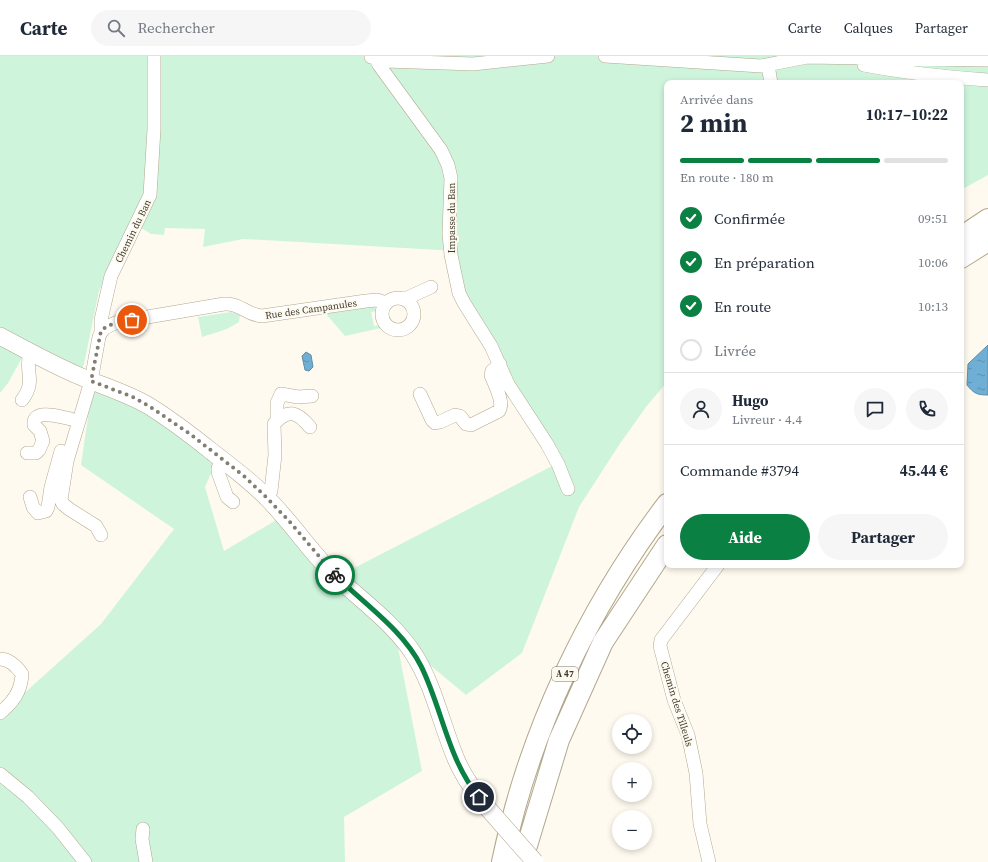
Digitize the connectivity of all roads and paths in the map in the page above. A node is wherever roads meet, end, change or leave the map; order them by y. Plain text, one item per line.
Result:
1 (154, 56) edge
2 (548, 56) edge
3 (605, 56) edge
4 (373, 57) edge
5 (861, 58) junction
6 (988, 60) edge
7 (768, 65) junction
8 (770, 80) edge
9 (988, 80) edge
10 (988, 219) edge
11 (964, 235) edge
12 (988, 241) edge
13 (964, 256) edge
14 (431, 287) dead end
15 (405, 299) junction
16 (386, 303) junction
17 (101, 331) junction
18 (0, 336) edge
19 (30, 353) junction
20 (500, 364) junction
21 (88, 380) junction
22 (420, 394) dead end
23 (312, 396) dead end
24 (22, 400) dead end
25 (71, 420) junction
26 (277, 421) junction
27 (310, 427) dead end
28 (26, 453) dead end
29 (224, 460) junction
30 (568, 489) dead end
31 (30, 497) dead end
32 (267, 498) junction
33 (233, 502) dead end
34 (664, 508) edge
35 (101, 535) dead end
36 (664, 550) edge
37 (716, 568) edge
38 (0, 659) edge
39 (0, 713) edge
40 (0, 774) edge
41 (143, 829) dead end
42 (85, 862) edge
43 (146, 862) edge
44 (502, 862) edge
45 (522, 862) edge
46 (536, 862) edge
47 (709, 862) edge

1 - 17 street, Chemin du Ban
2 - 4 street
3 - 7 street
4 - 20 street, Impasse du Ban
5 - 6 street
5 - 7 street
5 - 9 street
7 - 8 street
10 - 11 highway
12 - 13 highway
14 - 15 street, Rue des Campanules
15 - 16 street, Rue des Campanules
15 - 16 street
16 - 17 street, Rue des Campanules
17 - 21 street
18 - 19 main road
19 - 21 main road
19 - 24 street
20 - 22 street
20 - 30 street, Impasse du Ban
21 - 25 street
21 - 29 main road
21 - 35 street
23 - 26 street
25 - 28 street
25 - 31 street
26 - 27 street
26 - 32 street
29 - 32 main road
29 - 33 street
32 - 46 main road, bridge
34 - 44 highway, A 47
36 - 45 highway, A 47
37 - 47 street, Chemin des Tilleuls
38 - 39 street
40 - 42 street
41 - 43 street

